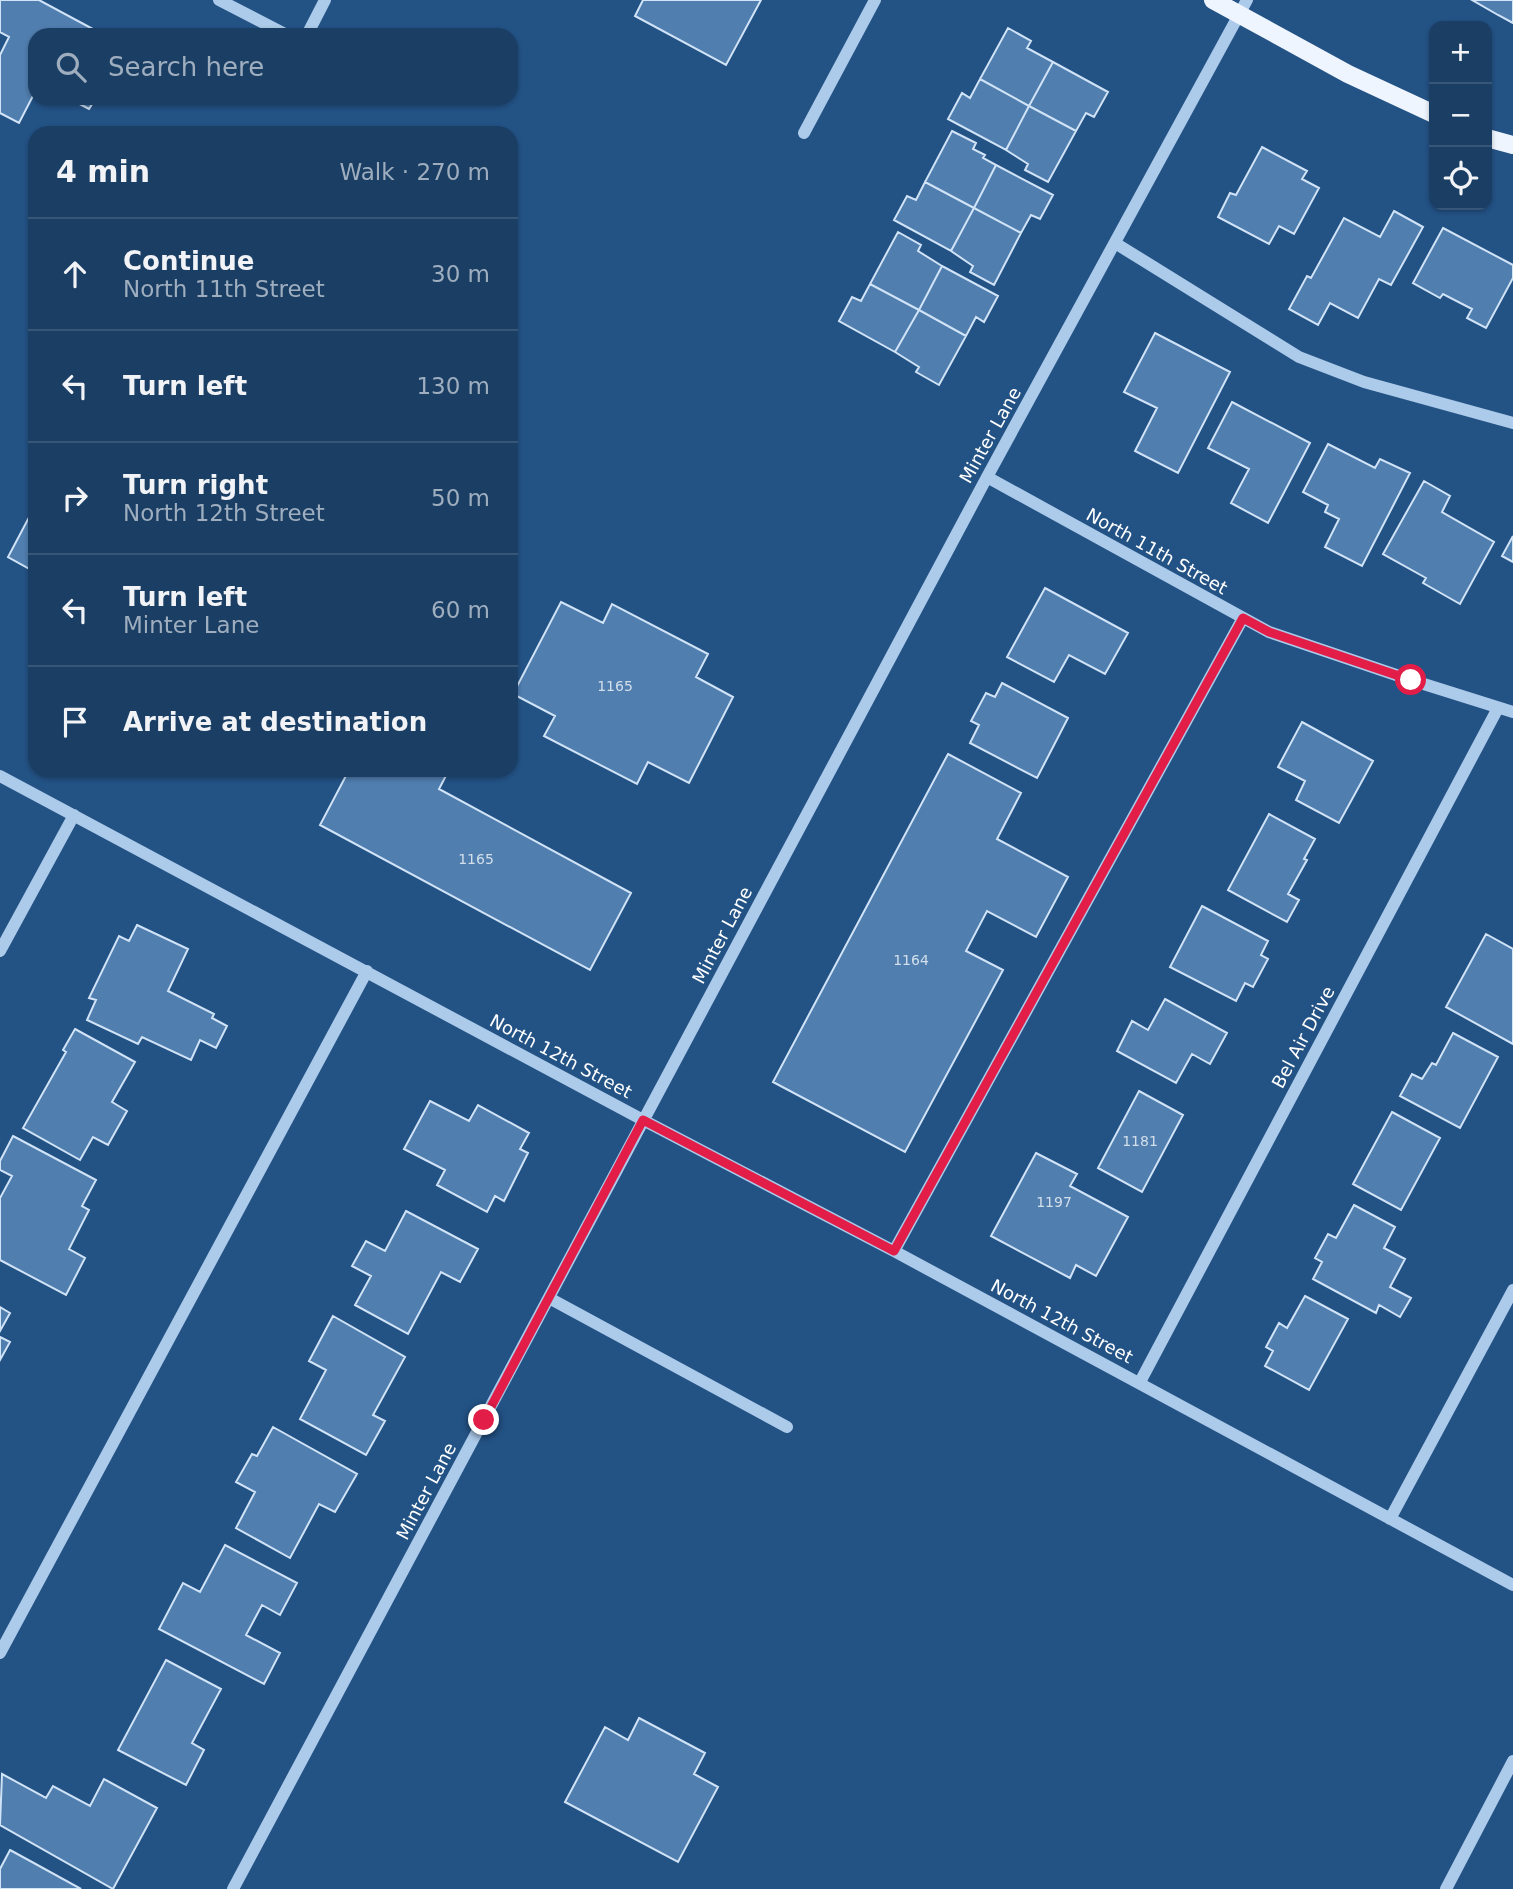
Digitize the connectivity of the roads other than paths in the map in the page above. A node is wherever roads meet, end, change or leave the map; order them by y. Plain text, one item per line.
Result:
1 (219, 0) edge
2 (325, 0) edge
3 (875, 0) edge
4 (1213, 0) edge
5 (1243, 7) edge
6 (273, 28) edge
7 (311, 28) edge
8 (1429, 112) edge
9 (804, 133) dead end
10 (1492, 139) edge
11 (1513, 145) edge
12 (1115, 243) junction
13 (1513, 423) edge
14 (987, 477) junction
15 (1243, 618) junction
16 (1498, 708) junction
17 (1513, 712) edge
18 (0, 776) edge
19 (74, 815) junction
20 (0, 951) edge
21 (366, 971) junction
22 (643, 1120) junction
23 (894, 1251) junction
24 (1513, 1290) edge
25 (549, 1298) junction
26 (1139, 1382) junction
27 (787, 1427) dead end
28 (1391, 1519) junction
29 (1513, 1585) edge
30 (0, 1653) edge
31 (1513, 1761) edge
32 (233, 1889) edge
33 (1446, 1889) edge

1 - 6 street
2 - 7 street
3 - 9 street
4 - 5 main road
5 - 8 main road
5 - 12 street, Minter Lane
10 - 11 main road
12 - 13 street
12 - 14 street, Minter Lane
14 - 15 street, North 11th Street
14 - 22 street, Minter Lane
15 - 16 street, North 11th Street
15 - 23 street
16 - 17 street, North 11th Street
16 - 26 street, Bel Air Drive
18 - 19 street, North 12th Street
19 - 20 street
19 - 21 street, North 12th Street
21 - 22 street, North 12th Street
21 - 30 street
22 - 23 street, North 12th Street
22 - 25 street, Minter Lane
23 - 26 street, North 12th Street
24 - 28 street
25 - 27 street
25 - 32 street, Minter Lane
26 - 28 street, North 12th Street
28 - 29 street, North 12th Street
31 - 33 street

